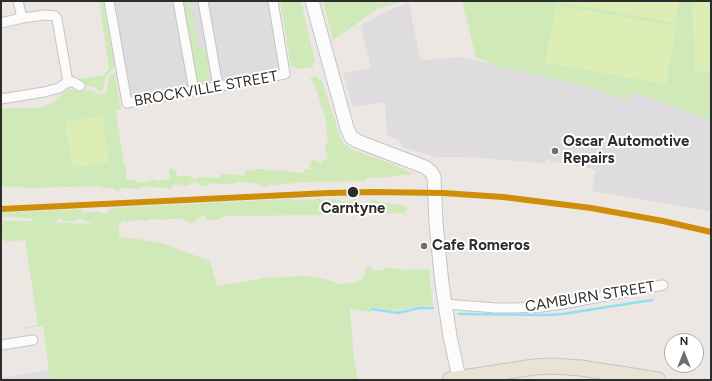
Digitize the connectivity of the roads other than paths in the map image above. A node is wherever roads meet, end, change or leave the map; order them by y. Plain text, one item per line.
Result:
1 (18, 1) edge
2 (110, 1) edge
3 (178, 1) edge
4 (203, 1) edge
5 (273, 1) edge
6 (312, 1) edge
7 (22, 18) junction
8 (1, 23) edge
9 (68, 82) junction
10 (80, 86) dead end
11 (218, 86) junction
12 (194, 91) junction
13 (1, 99) edge
14 (663, 285) dead end
15 (445, 304) junction
16 (33, 340) dead end
17 (1, 345) edge
18 (456, 379) edge
19 (658, 380) edge

1 - 7 street
2 - 12 street, BROCKVILLE STREET
3 - 12 street
4 - 11 street
5 - 11 street, BROCKVILLE STREET
6 - 15 street
7 - 8 street
7 - 9 street
9 - 10 street
9 - 13 street
11 - 12 street, BROCKVILLE STREET
14 - 15 street, CAMBURN STREET
15 - 18 street
16 - 17 street
18 - 19 main road

